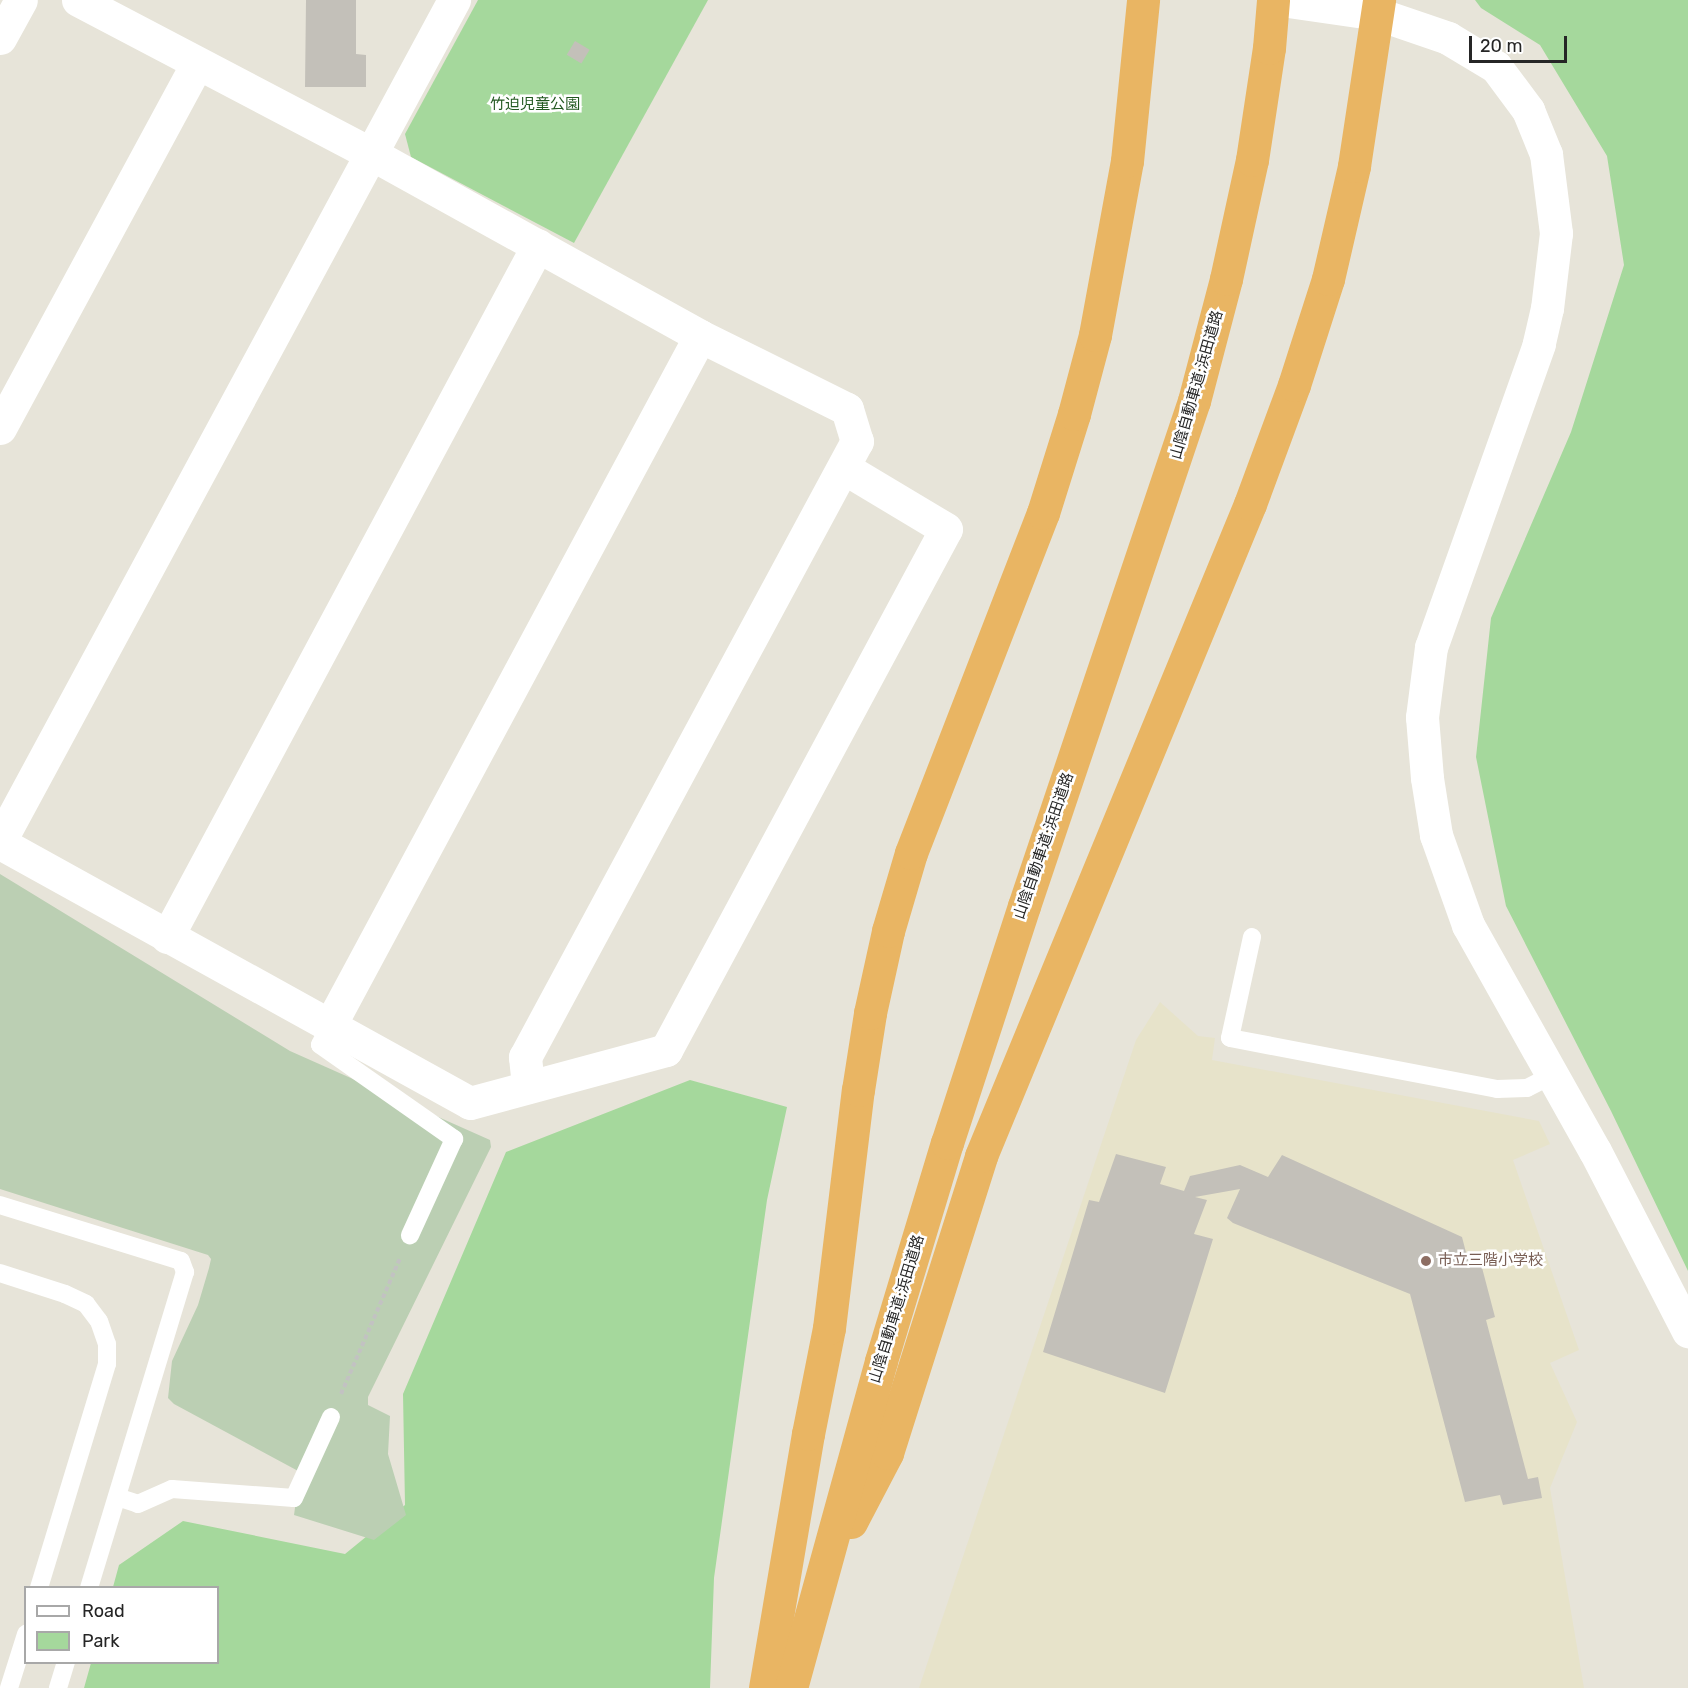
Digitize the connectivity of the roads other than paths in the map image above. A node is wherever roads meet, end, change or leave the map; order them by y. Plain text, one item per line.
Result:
1 (21, 0) edge
2 (78, 0) edge
3 (454, 0) edge
4 (1143, 0) edge
5 (1273, 0) edge
6 (1281, 0) edge
7 (1378, 7) edge
8 (0, 38) edge
9 (197, 64) junction
10 (370, 153) junction
11 (538, 245) junction
12 (700, 336) junction
13 (0, 428) edge
14 (844, 468) junction
15 (0, 842) edge
16 (167, 937) junction
17 (1252, 937) dead end
18 (330, 1025) junction
19 (1552, 1075) junction
20 (528, 1087) junction
21 (0, 1205) edge
22 (410, 1235) road end
23 (0, 1273) edge
24 (1688, 1331) edge
25 (331, 1417) road end
26 (117, 1497) junction
27 (821, 1579) junction
28 (39, 1586) edge
29 (89, 1586) edge
30 (24, 1640) edge
31 (65, 1664) edge
32 (9, 1688) edge
33 (58, 1688) edge
34 (765, 1688) edge
35 (791, 1688) edge

1 - 8 street
2 - 9 street
3 - 10 street
4 - 34 highway
5 - 27 highway, 山陰自動車道;浜田道路
6 - 7 street
7 - 19 street
7 - 27 highway
9 - 10 street
9 - 13 street
10 - 11 street
10 - 15 street
11 - 12 street
11 - 16 street
12 - 14 street
12 - 18 street
14 - 20 street
14 - 20 street
15 - 16 street
16 - 18 street
17 - 19 lane
18 - 20 street
18 - 22 lane
19 - 24 street
21 - 26 lane
23 - 28 lane
25 - 26 lane
26 - 29 lane
27 - 35 highway, 山陰自動車道;浜田道路
30 - 32 lane
31 - 33 lane

